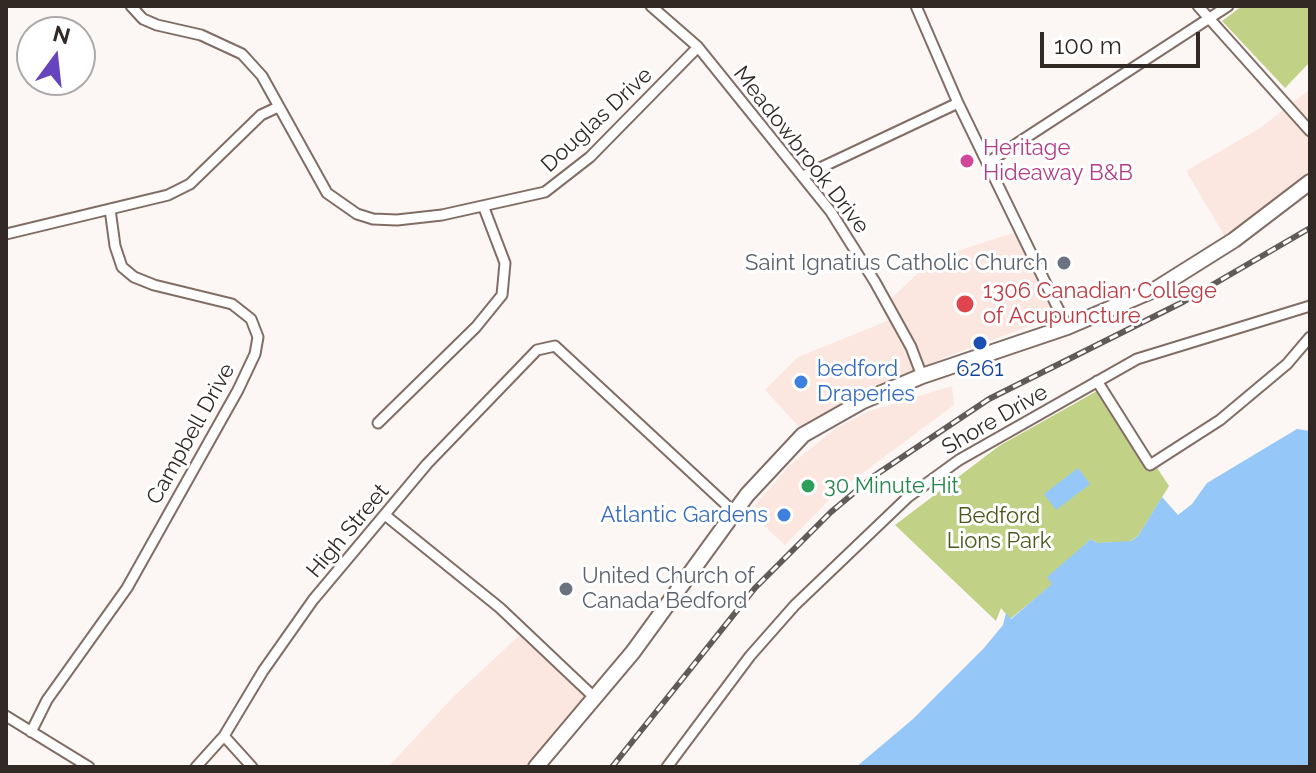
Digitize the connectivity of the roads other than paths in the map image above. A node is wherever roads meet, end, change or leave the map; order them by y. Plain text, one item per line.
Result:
1 (131, 6) edge
2 (651, 6) edge
3 (916, 6) edge
4 (1198, 6) edge
5 (1228, 6) edge
6 (1210, 20) junction
7 (698, 47) junction
8 (958, 103) junction
9 (278, 107) junction
10 (1310, 131) edge
11 (987, 163) junction
12 (803, 176) junction
13 (1310, 182) edge
14 (484, 208) junction
15 (110, 209) junction
16 (6, 234) edge
17 (1310, 306) edge
18 (1067, 327) junction
19 (1310, 337) edge
20 (922, 376) junction
21 (1097, 381) junction
22 (378, 423) dead end
23 (734, 512) junction
24 (385, 515) junction
25 (595, 698) junction
26 (6, 716) edge
27 (31, 732) junction
28 (224, 736) junction
29 (89, 767) edge
30 (196, 767) edge
31 (252, 767) edge
32 (536, 767) edge
33 (667, 767) edge

1 - 9 street, Douglas Drive
2 - 7 street, Meadowbrook Drive
3 - 8 street
4 - 6 street
5 - 6 street
6 - 10 street
6 - 11 street
7 - 12 street, Meadowbrook Drive
7 - 14 street, Douglas Drive
8 - 11 street
8 - 12 street
9 - 14 street, Douglas Drive
9 - 15 street
11 - 18 street
12 - 20 street, Meadowbrook Drive
13 - 18 main road
14 - 22 street
15 - 16 street
15 - 27 street, Campbell Drive
17 - 21 street, Shore Drive
18 - 20 main road
19 - 21 street
20 - 23 main road
21 - 33 street, Shore Drive
23 - 24 street, High Street
23 - 25 main road
24 - 25 street
24 - 28 street, High Street
25 - 32 main road
26 - 27 street
27 - 29 street
28 - 30 street, High Street
28 - 31 street

